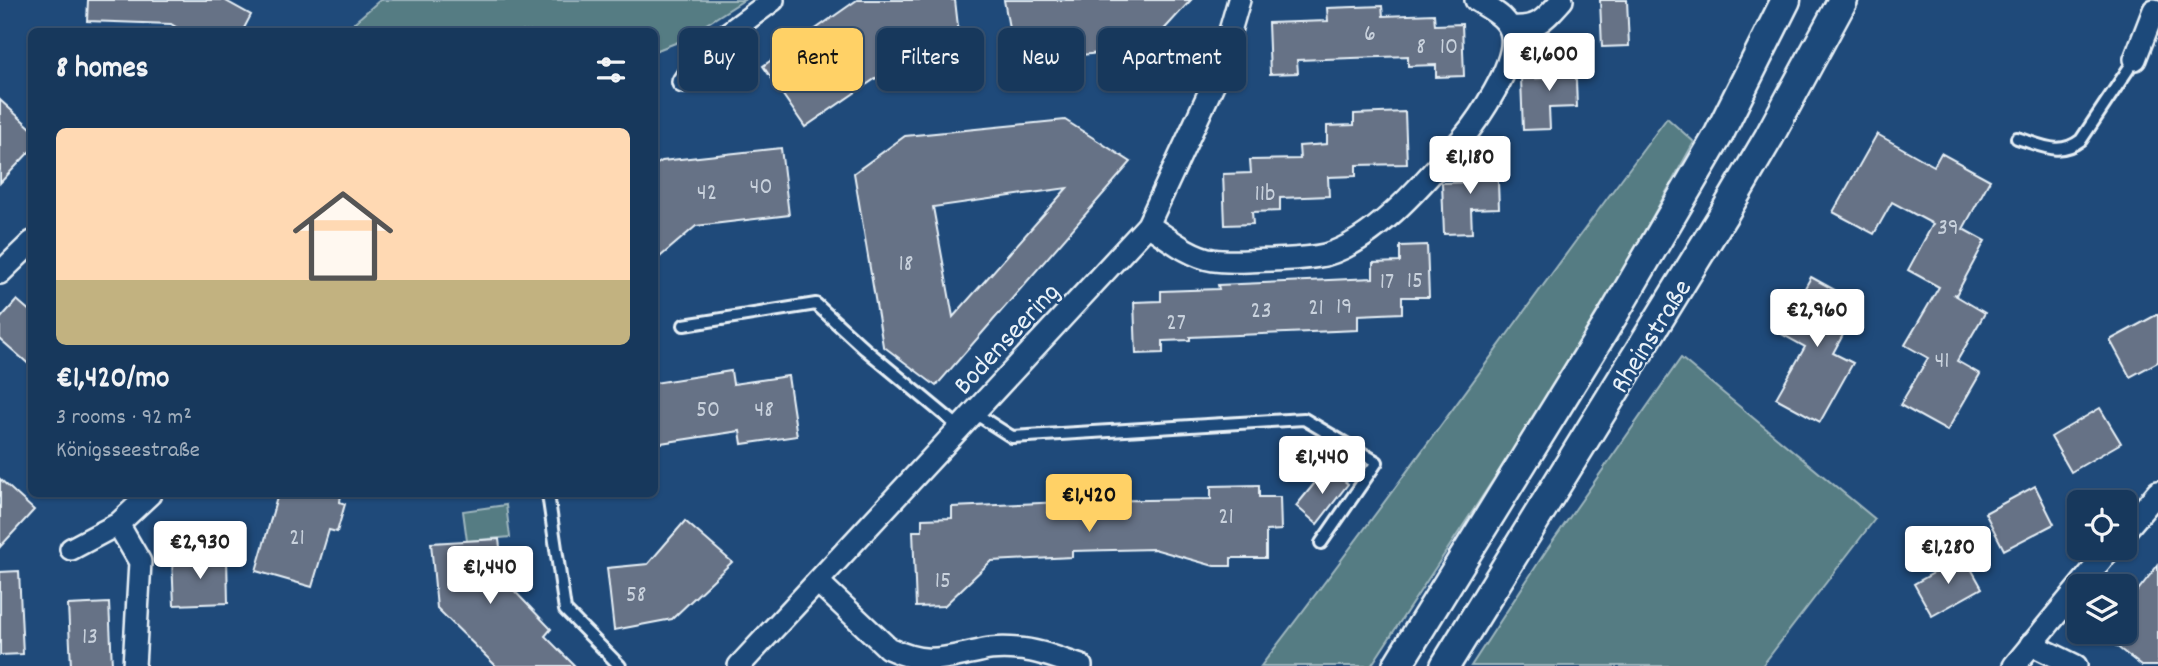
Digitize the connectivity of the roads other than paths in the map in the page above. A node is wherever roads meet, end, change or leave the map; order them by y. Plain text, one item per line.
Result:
1 (773, 0) edge
2 (1239, 0) edge
3 (1476, 0) edge
4 (1562, 0) edge
5 (1762, 0) edge
6 (1786, 0) edge
7 (1843, 0) edge
8 (2158, 12) edge
9 (1510, 27) junction
10 (735, 28) edge
11 (2135, 59) joint
12 (1748, 74) junction
13 (2017, 138) dead end
14 (1148, 225) junction
15 (28, 246) edge
16 (0, 273) edge
17 (684, 326) dead end
18 (966, 420) junction
19 (2158, 492) edge
20 (147, 497) edge
21 (548, 497) edge
22 (2137, 517) edge
23 (118, 524) junction
24 (1321, 543) dead end
25 (71, 549) dead end
26 (2101, 560) edge
27 (818, 582) junction
28 (2031, 644) junction
29 (134, 666) edge
30 (620, 666) edge
31 (739, 666) edge
32 (1081, 666) edge
33 (1397, 666) edge
34 (1445, 666) edge
35 (2014, 666) edge
36 (2076, 666) edge

1 - 10 street
2 - 14 street, Bodenseering
3 - 9 street
4 - 9 street
5 - 12 street
6 - 12 street, Rheinstraße
7 - 34 street, Rheinstraße
8 - 11 street
9 - 14 street
11 - 13 lane
12 - 33 street, Rheinstraße
14 - 18 street, Bodenseering
15 - 16 street
17 - 18 lane
18 - 24 lane
18 - 27 street, Bodenseering
19 - 22 street
20 - 23 street
21 - 30 lane
23 - 25 street
23 - 29 street
26 - 28 street
27 - 31 street, Bodenseering
27 - 32 street
28 - 35 street
28 - 36 street

